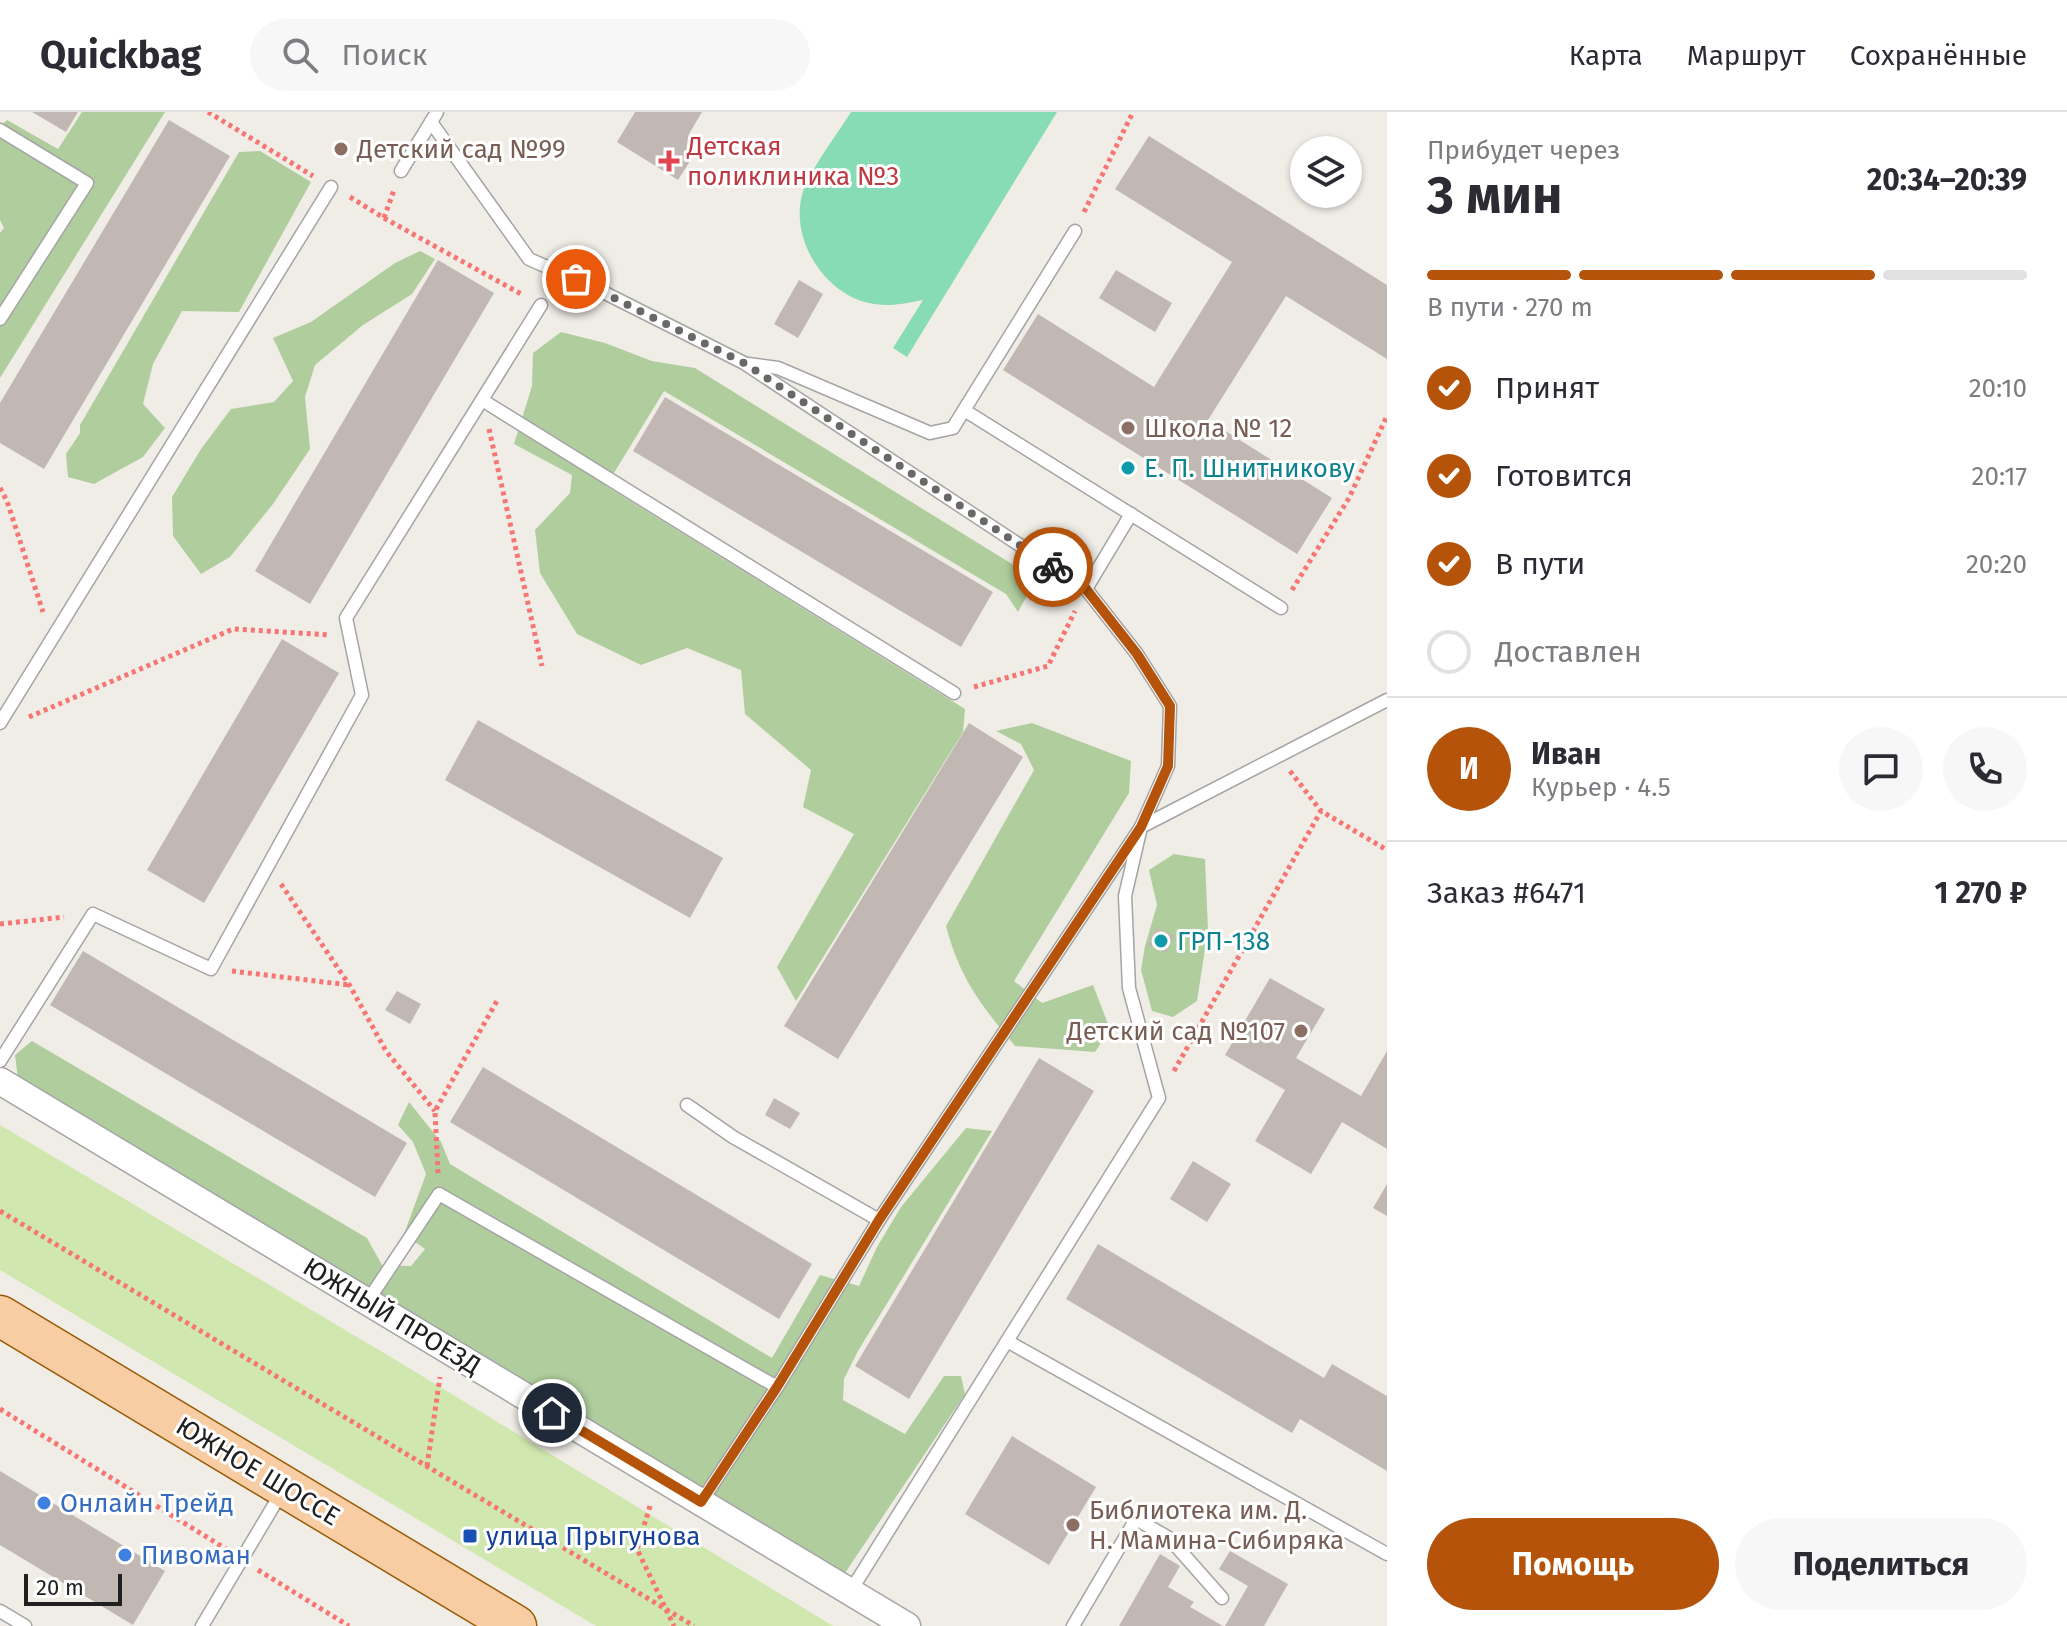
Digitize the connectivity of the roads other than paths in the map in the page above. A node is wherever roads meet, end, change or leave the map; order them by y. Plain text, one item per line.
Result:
1 (434, 117) edge
2 (0, 130) edge
3 (401, 171) dead end
4 (331, 187) dead end
5 (1075, 231) road end
6 (541, 305) road end
7 (0, 319) edge
8 (744, 363) junction
9 (482, 400) junction
10 (964, 410) junction
11 (1131, 514) junction
12 (1086, 589) junction
13 (1281, 608) road end
14 (954, 693) road end
15 (1387, 700) edge
16 (0, 723) edge
17 (1141, 827) junction
18 (0, 1061) edge
19 (0, 1081) edge
20 (687, 1105) dead end
21 (879, 1220) junction
22 (367, 1302) junction
23 (0, 1316) edge
24 (1007, 1341) junction
25 (777, 1387) junction
26 (285, 1487) junction
27 (701, 1502) junction
28 (1387, 1554) edge
29 (850, 1592) junction
30 (1222, 1598) dead end
31 (0, 1611) edge
32 (25, 1626) edge
33 (202, 1626) edge
34 (516, 1626) edge
35 (907, 1626) edge
36 (1073, 1626) edge

1 - 3 lane
1 - 8 lane
2 - 7 lane
4 - 16 lane
5 - 10 lane
6 - 9 lane
8 - 10 lane
8 - 12 lane
9 - 14 lane
9 - 18 lane
10 - 11 lane
11 - 12 lane
11 - 13 lane
12 - 17 lane
15 - 17 lane
17 - 21 lane
17 - 24 lane
19 - 22 street, ЮЖНЫЙ ПРОЕЗД
20 - 21 lane
21 - 25 lane
22 - 25 lane
22 - 27 street, ЮЖНЫЙ ПРОЕЗД
23 - 26 main road, ЮЖНОЕ ШОССЕ
24 - 28 lane
24 - 29 lane
25 - 27 lane
26 - 33 lane
26 - 34 main road, ЮЖНОЕ ШОССЕ
27 - 29 street, ЮЖНЫЙ ПРОЕЗД
29 - 35 street, ЮЖНЫЙ ПРОЕЗД
30 - 36 lane
31 - 32 lane

